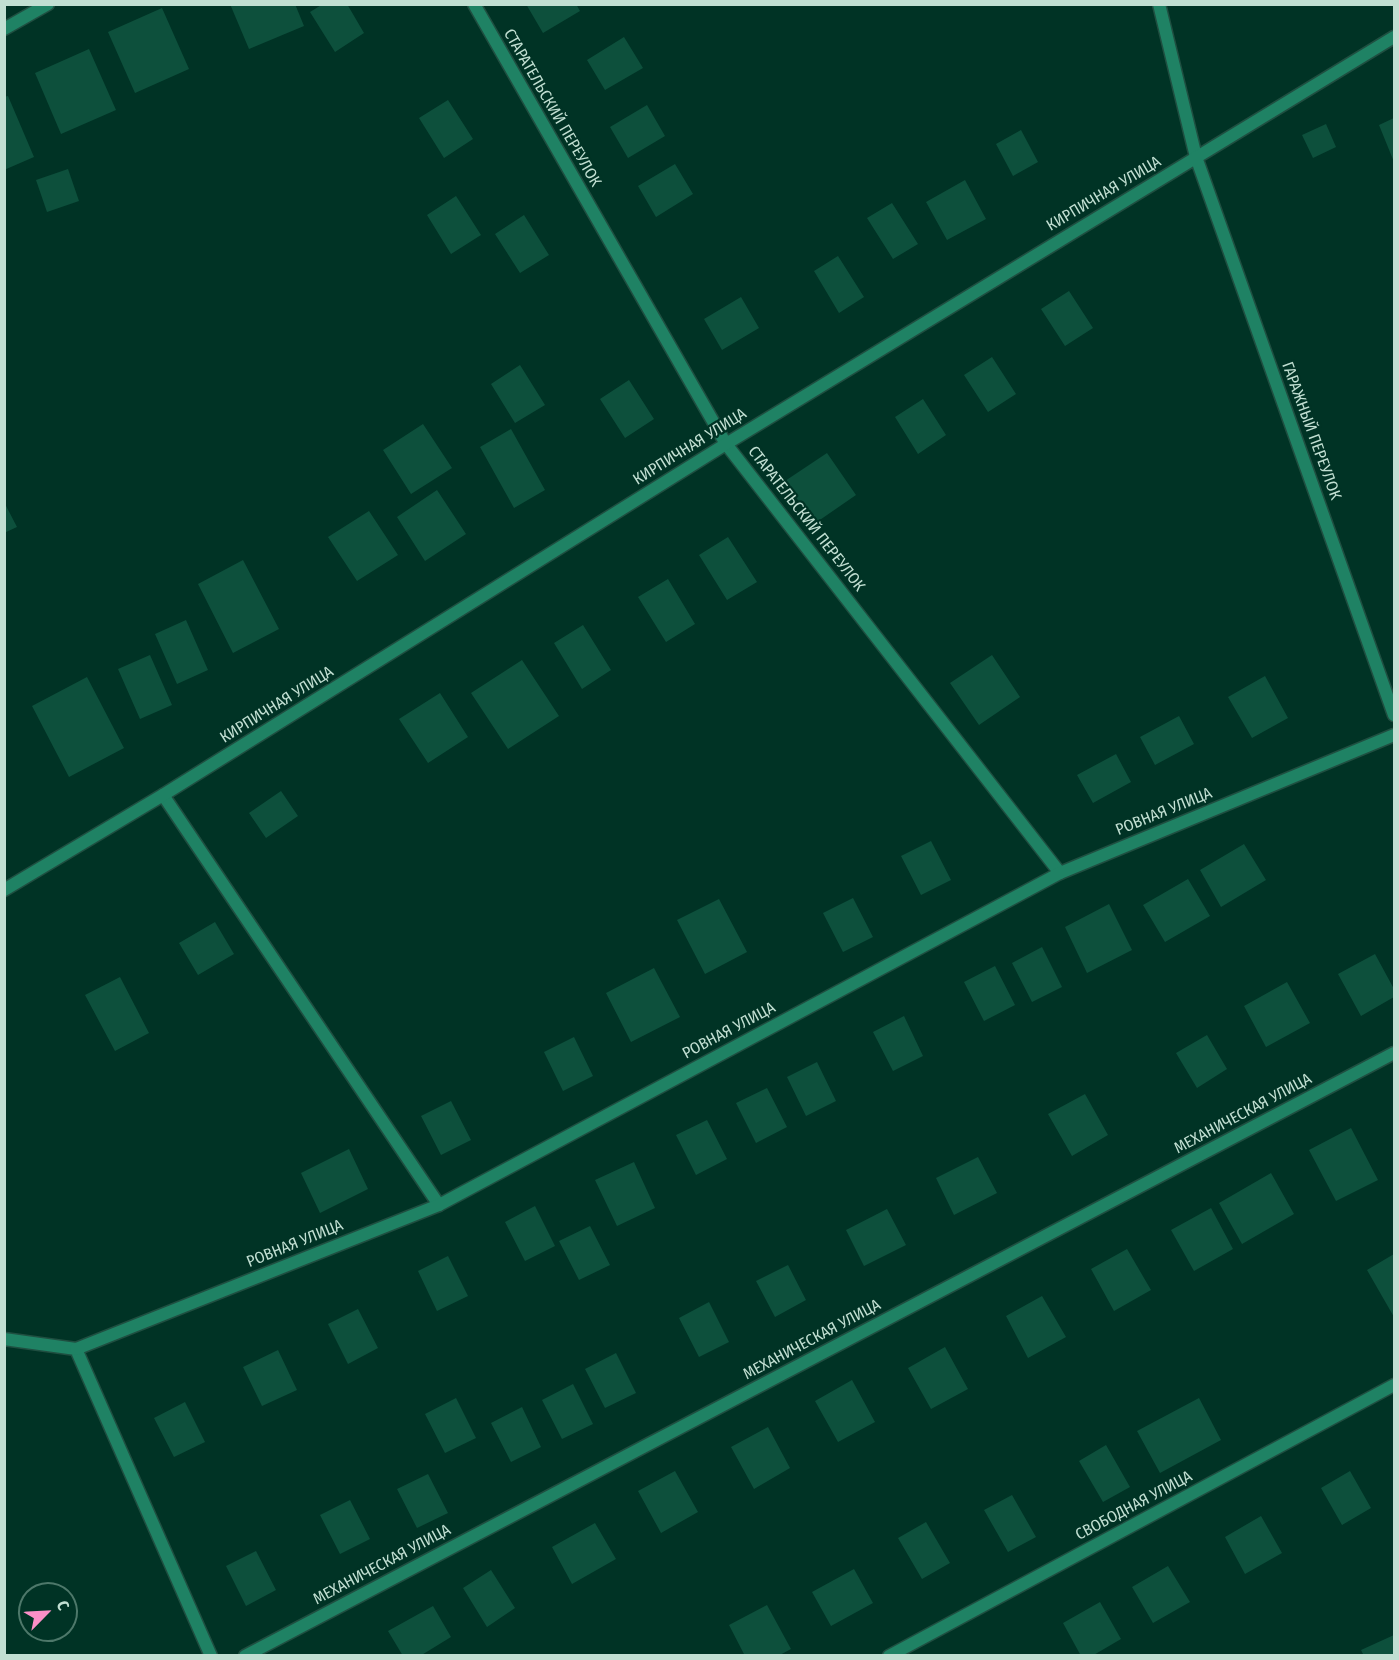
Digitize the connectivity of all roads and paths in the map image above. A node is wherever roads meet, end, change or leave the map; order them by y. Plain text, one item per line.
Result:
1 (48, 4) edge
2 (474, 4) edge
3 (1159, 4) edge
4 (4, 29) edge
5 (1395, 37) edge
6 (1196, 157) junction
7 (726, 444) junction
8 (1395, 715) edge
9 (1395, 735) edge
10 (163, 795) junction
11 (1060, 873) junction
12 (4, 890) edge
13 (1395, 1053) edge
14 (439, 1205) junction
15 (4, 1339) edge
16 (76, 1349) junction
17 (1395, 1385) edge
18 (211, 1656) edge
19 (245, 1656) edge
20 (889, 1656) edge

1 - 4 street
2 - 7 street, СТАРАТЕЛЬСКИЙ ПЕРЕУЛОК
3 - 6 street, ГАРАЖНЫЙ ПЕРЕУЛОК
5 - 6 street, КИРПИЧНАЯ УЛИЦА
6 - 7 street, КИРПИЧНАЯ УЛИЦА
6 - 8 street, ГАРАЖНЫЙ ПЕРЕУЛОК
7 - 10 street, КИРПИЧНАЯ УЛИЦА
7 - 11 street, СТАРАТЕЛЬСКИЙ ПЕРЕУЛОК
9 - 11 street, РОВНАЯ УЛИЦА
10 - 12 street, КИРПИЧНАЯ УЛИЦА
10 - 14 street
11 - 14 street, РОВНАЯ УЛИЦА
13 - 19 street, МЕХАНИЧЕСКАЯ УЛИЦА
14 - 16 street, РОВНАЯ УЛИЦА
15 - 16 street
16 - 18 street
17 - 20 street, СВОБОДНАЯ УЛИЦА

